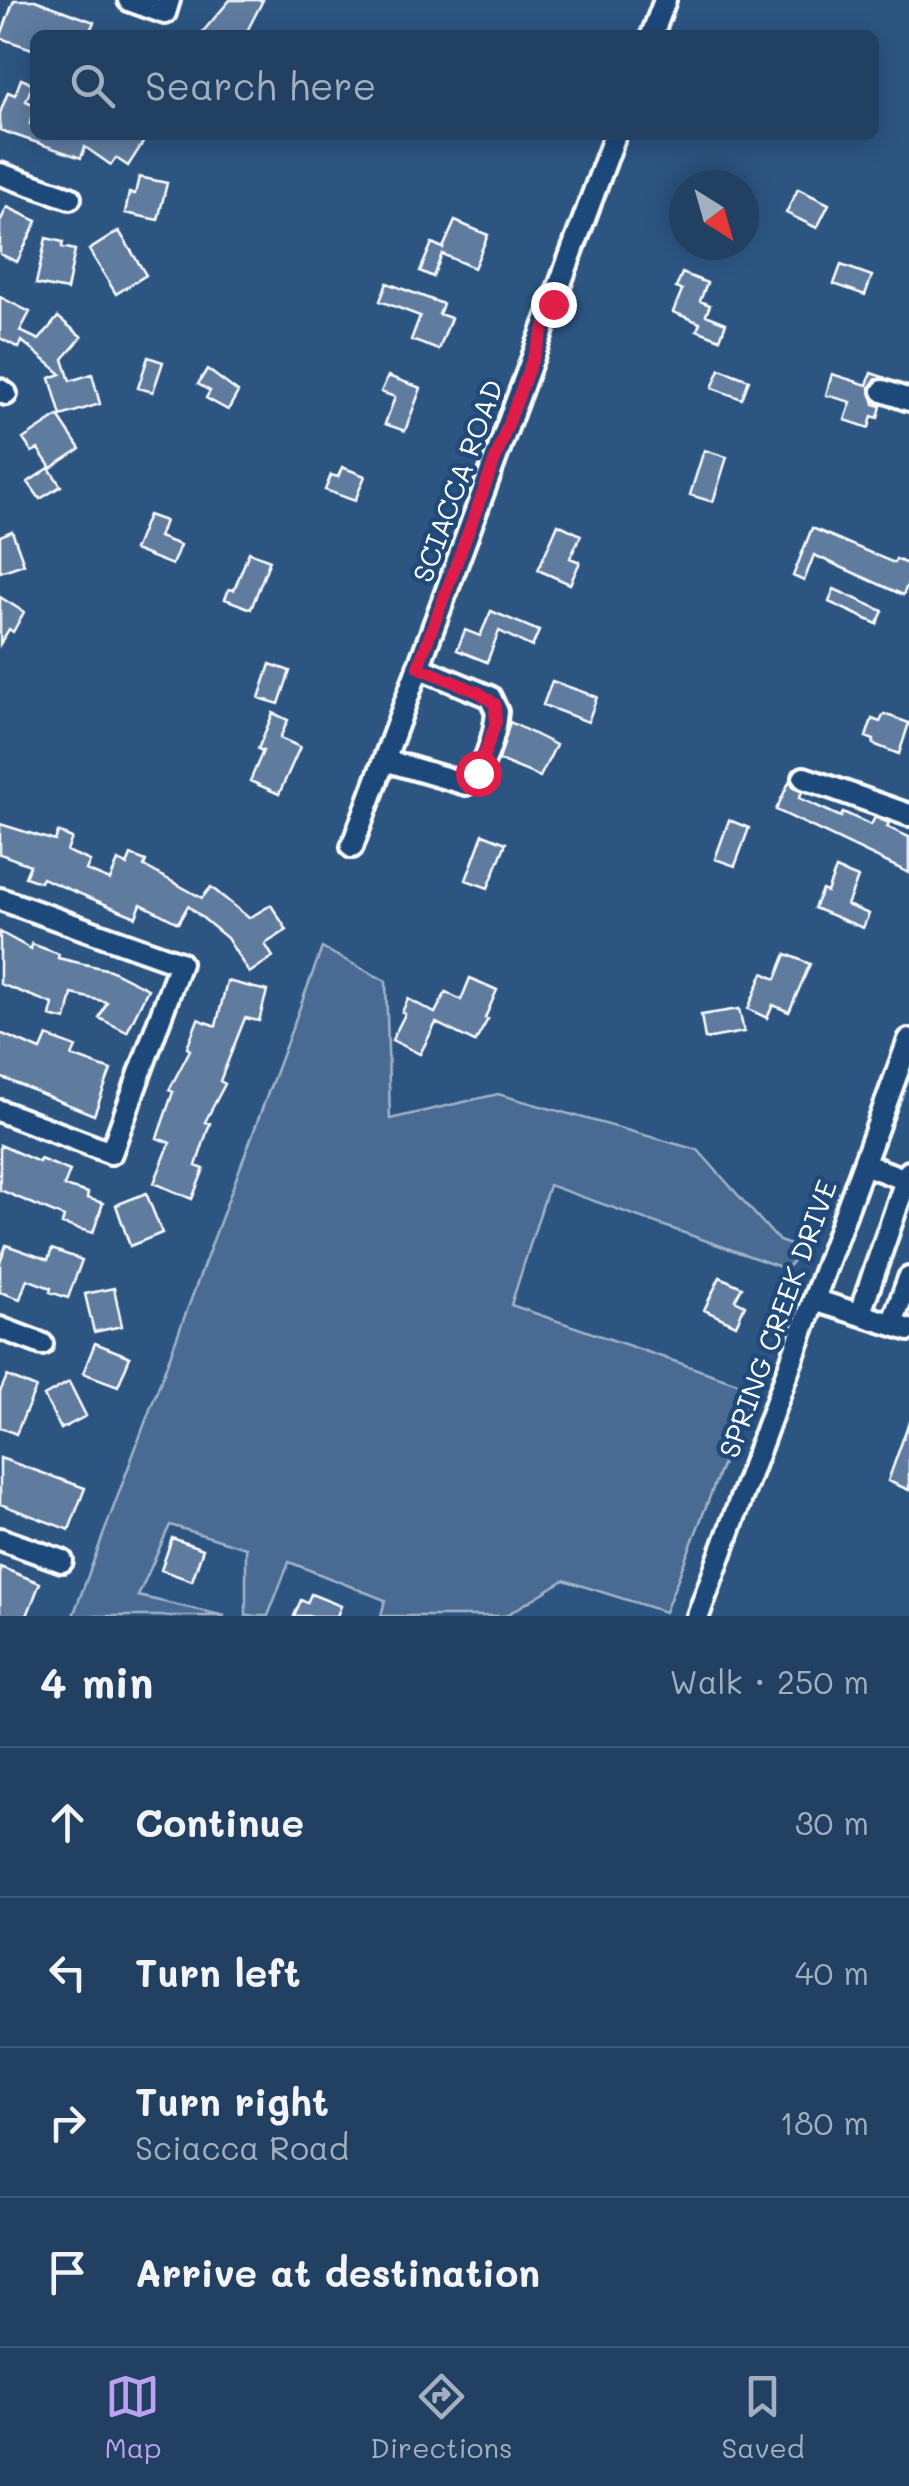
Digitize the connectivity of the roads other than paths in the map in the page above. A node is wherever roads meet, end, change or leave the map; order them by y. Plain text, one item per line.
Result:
1 (128, 0) edge
2 (665, 0) edge
3 (167, 6) edge
4 (654, 30) edge
5 (613, 140) edge
6 (0, 174) edge
7 (70, 198) dead end
8 (883, 391) dead end
9 (909, 400) edge
10 (418, 667) junction
11 (384, 760) junction
12 (804, 778) dead end
13 (909, 815) edge
14 (352, 847) dead end
15 (0, 899) edge
16 (909, 1040) edge
17 (900, 1092) edge
18 (0, 1111) edge
19 (864, 1164) junction
20 (908, 1178) edge
21 (909, 1278) edge
22 (814, 1300) junction
23 (860, 1313) junction
24 (901, 1327) edge
25 (0, 1328) edge
26 (42, 1344) dead end
27 (0, 1539) edge
28 (62, 1562) dead end
29 (698, 1616) edge

1 - 3 street
2 - 4 street
5 - 10 street, SCIACCA ROAD
6 - 7 street
8 - 9 street
10 - 11 street, SCIACCA ROAD
10 - 11 street
11 - 14 street, SCIACCA ROAD
12 - 13 street
15 - 18 street
16 - 17 street, SPRING CREEK DRIVE
17 - 19 street, SPRING CREEK DRIVE
19 - 20 street
19 - 22 street, SPRING CREEK DRIVE
20 - 23 street
21 - 24 street
22 - 23 street
22 - 29 street, SPRING CREEK DRIVE
23 - 24 street
25 - 26 street
27 - 28 street

